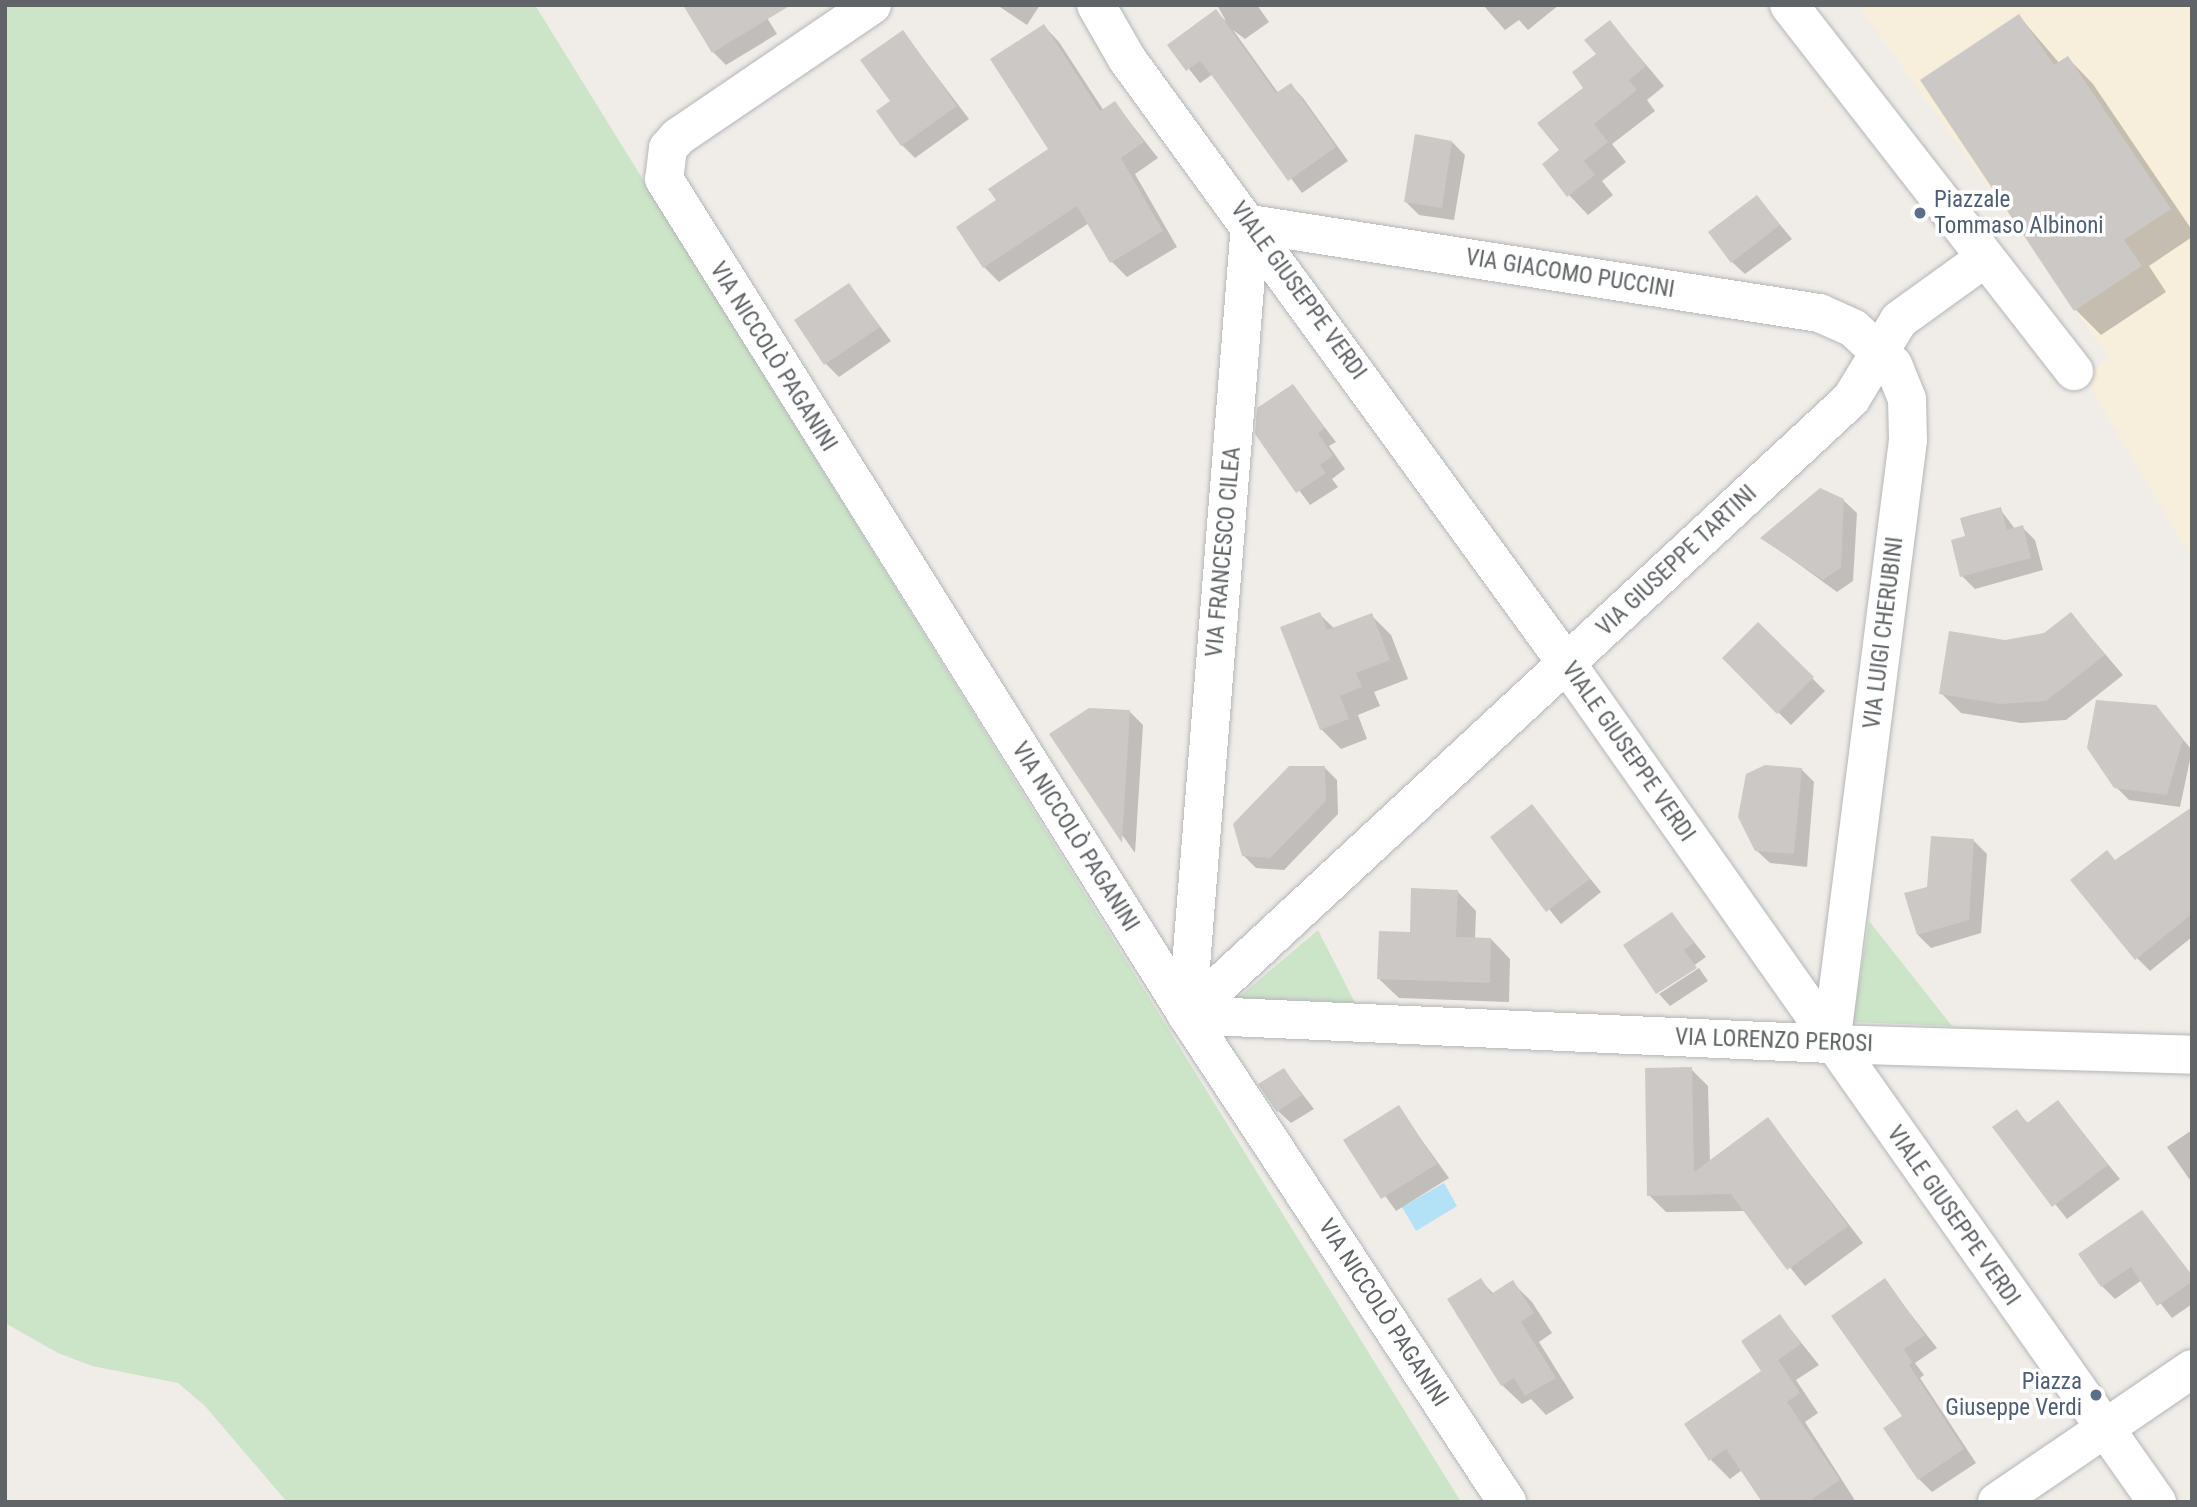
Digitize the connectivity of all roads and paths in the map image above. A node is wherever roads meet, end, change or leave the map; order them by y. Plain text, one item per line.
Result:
1 (872, 5) edge
2 (1096, 5) edge
3 (1789, 5) edge
4 (1250, 224) junction
5 (1985, 258) junction
6 (1880, 351) junction
7 (2074, 371) dead end
8 (1567, 664) junction
9 (1187, 1015) junction
10 (1832, 1044) junction
11 (2192, 1055) edge
12 (2192, 1369) edge
13 (2104, 1429) junction
14 (1507, 1502) edge
15 (1997, 1502) edge
16 (2157, 1502) edge

1 - 9 street, VIA NICCOLÒ PAGANINI
2 - 4 street, VIALE GIUSEPPE VERDI
3 - 5 street
4 - 6 street, VIA GIACOMO PUCCINI
4 - 8 street, VIALE GIUSEPPE VERDI
4 - 9 street, VIA FRANCESCO CILEA
5 - 6 street
5 - 7 street
6 - 8 street, VIA GIUSEPPE TARTINI
6 - 10 street, VIA LUIGI CHERUBINI
8 - 9 street, VIA GIUSEPPE TARTINI
8 - 10 street, VIALE GIUSEPPE VERDI
9 - 10 street, VIA LORENZO PEROSI
9 - 14 street, VIA NICCOLÒ PAGANINI
10 - 11 street, VIA LORENZO PEROSI
10 - 13 street, VIALE GIUSEPPE VERDI
12 - 13 street
13 - 15 street
13 - 16 street, VIALE GIUSEPPE VERDI

